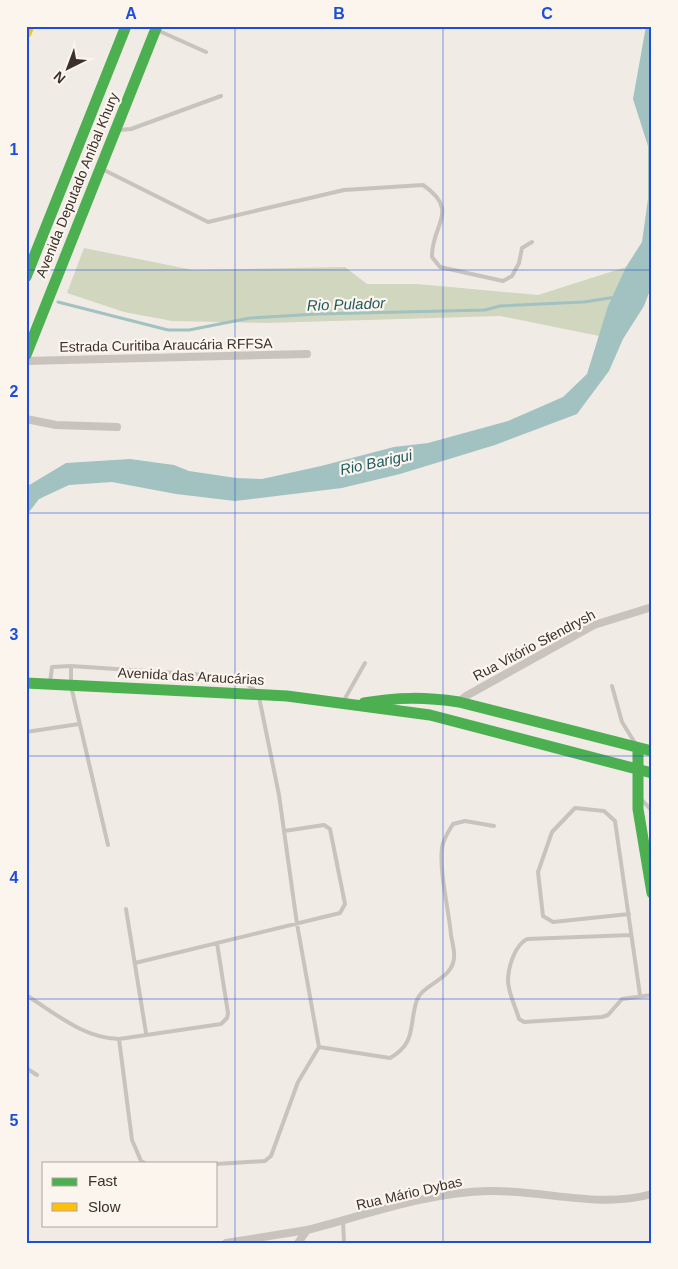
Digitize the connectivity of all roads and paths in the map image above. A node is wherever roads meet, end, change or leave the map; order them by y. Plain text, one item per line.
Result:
1 (29, 26) edge
2 (126, 26) edge
3 (156, 28) edge
4 (26, 34) edge
5 (206, 52) dead end
6 (221, 96) dead end
7 (116, 130) junction
8 (100, 168) junction
9 (532, 242) dead end
10 (26, 277) edge
11 (307, 354) dead end
12 (26, 355) edge
13 (26, 361) edge
14 (26, 419) edge
15 (117, 427) dead end
16 (652, 607) edge
17 (365, 662) dead end
18 (71, 666) junction
19 (26, 683) edge
20 (50, 685) junction
21 (71, 686) junction
22 (612, 686) dead end
23 (258, 694) junction
24 (459, 702) junction
25 (348, 704) junction
26 (430, 715) junction
27 (79, 724) junction
28 (26, 732) edge
29 (638, 748) junction
30 (652, 751) edge
31 (638, 770) junction
32 (652, 773) edge
33 (638, 795) junction
34 (652, 811) edge
35 (494, 826) dead end
36 (284, 831) junction
37 (108, 845) dead end
38 (652, 893) edge
39 (126, 909) dead end
40 (628, 914) junction
41 (297, 924) junction
42 (631, 935) junction
43 (217, 943) junction
44 (135, 963) junction
45 (652, 994) edge
46 (26, 995) edge
47 (640, 995) junction
48 (146, 1034) junction
49 (119, 1039) junction
50 (319, 1047) junction
51 (26, 1068) edge
52 (37, 1075) dead end
53 (143, 1162) edge
54 (218, 1164) edge
55 (652, 1194) edge
56 (343, 1221) junction
57 (308, 1230) junction
58 (226, 1243) edge
59 (298, 1243) edge
60 (344, 1243) edge

1 - 4 main road
2 - 10 main road, Avenida Deputado Aníbal Khury
3 - 5 lane
3 - 7 main road, Avenida Deputado Aníbal Khury
6 - 7 lane
7 - 8 main road, Avenida Deputado Aníbal Khury
8 - 9 lane
8 - 12 main road, Avenida Deputado Aníbal Khury
11 - 13 street, Estrada Curitiba Araucária RFFSA
14 - 15 street
16 - 24 street, Rua Vitório Sfendrysh
17 - 25 lane
18 - 20 lane
18 - 21 lane
18 - 23 lane
19 - 20 main road, Avenida das Araucárias
20 - 21 main road, Avenida das Araucárias
21 - 23 main road, Avenida das Araucárias
21 - 27 lane
22 - 29 lane
23 - 25 main road, Avenida das Araucárias
23 - 36 lane
24 - 25 main road, Avenida das Araucárias
24 - 26 main road
24 - 29 main road, Avenida das Araucárias
25 - 26 main road, Avenida das Araucárias
26 - 31 main road, Avenida das Araucárias
27 - 28 lane
27 - 37 lane
29 - 30 main road, Avenida das Araucárias
29 - 31 main road
31 - 32 main road, Avenida das Araucárias
31 - 33 main road
33 - 34 lane
33 - 38 main road
35 - 50 lane
36 - 41 lane
36 - 41 lane
39 - 44 lane
40 - 40 lane
40 - 42 lane
41 - 43 lane
41 - 50 lane
42 - 47 lane
42 - 47 lane
43 - 44 lane
43 - 48 lane
44 - 48 lane
45 - 47 lane
46 - 49 lane
48 - 49 lane
49 - 53 lane
50 - 54 lane
51 - 52 lane
55 - 56 street, Rua Mário Dybas
56 - 57 street, Rua Mário Dybas
56 - 60 lane
57 - 58 street, Rua Mário Dybas
57 - 59 street

